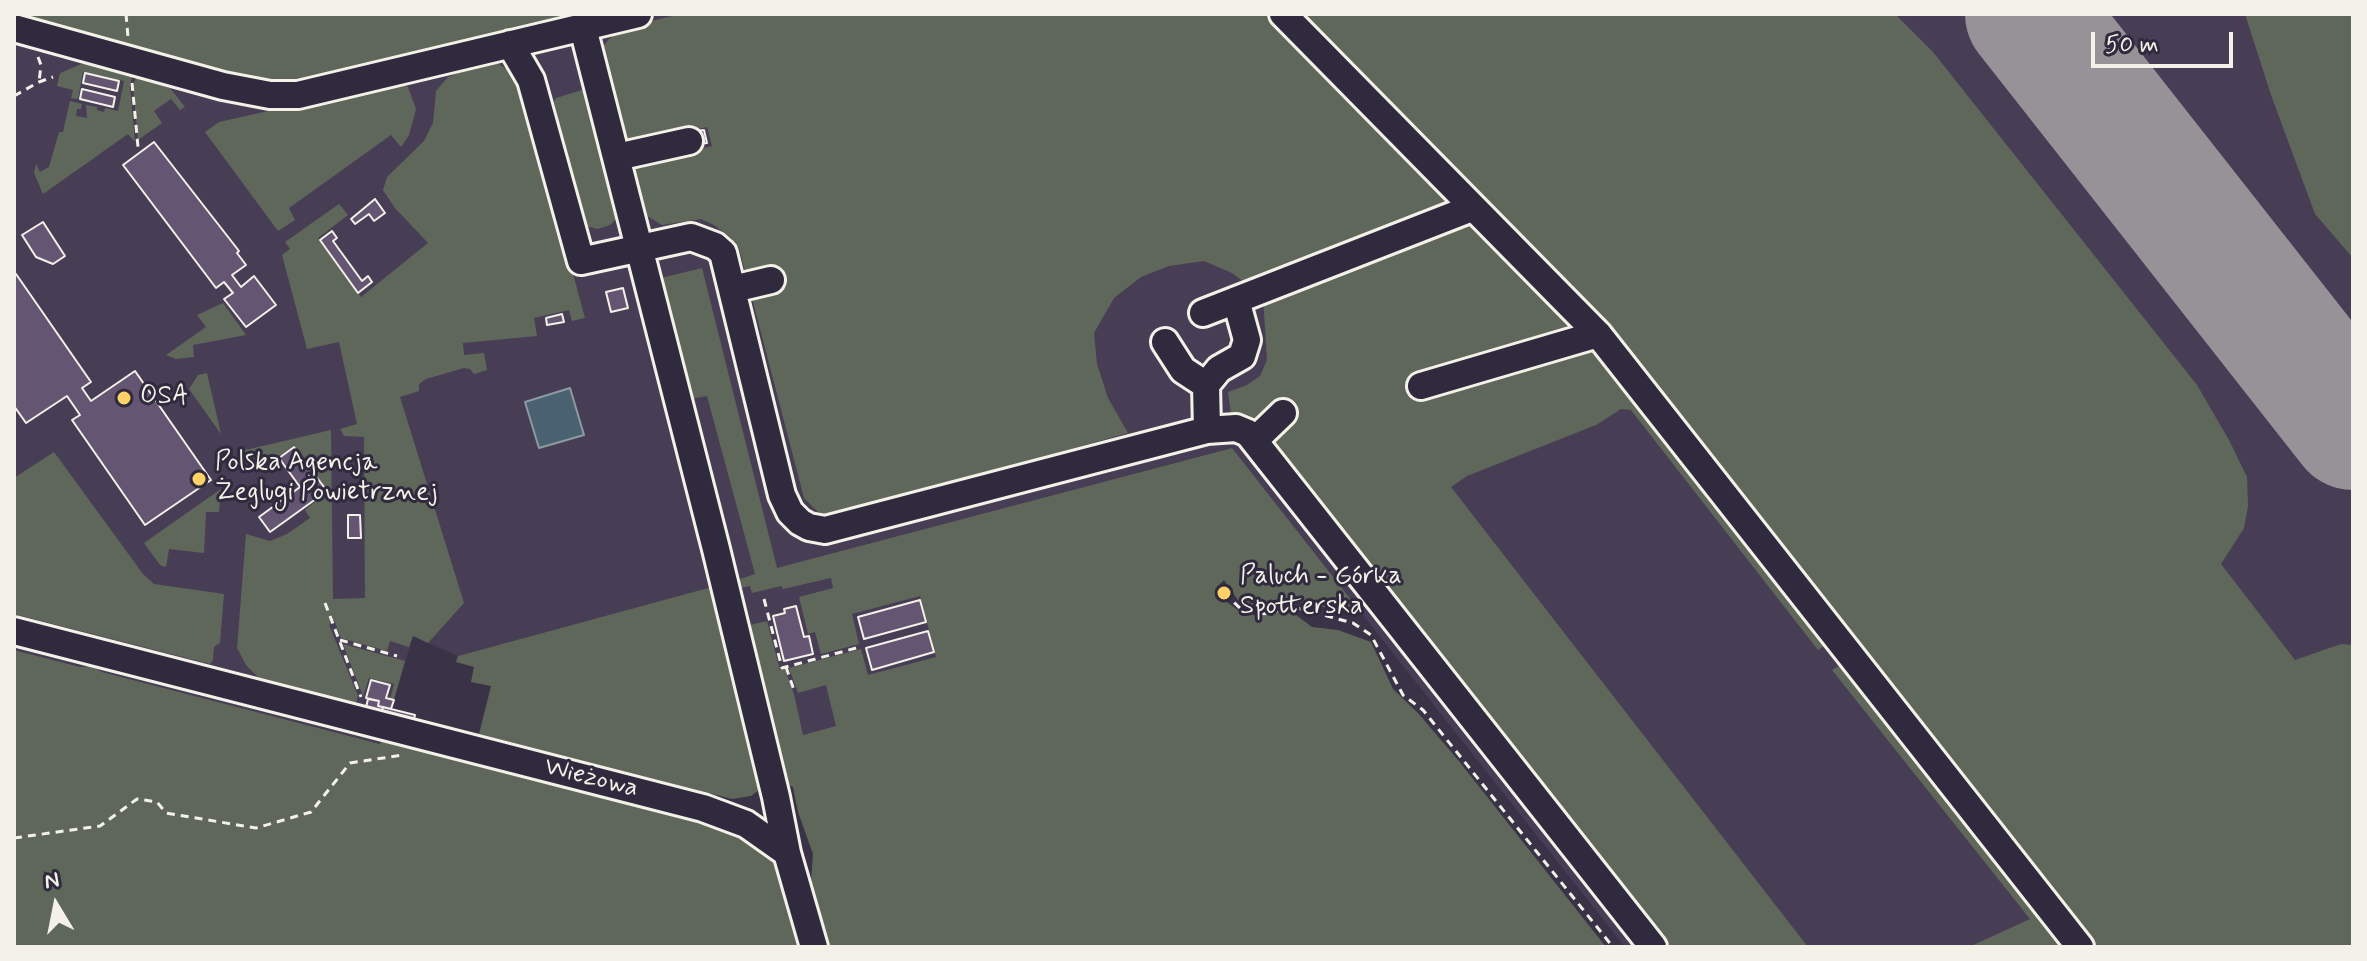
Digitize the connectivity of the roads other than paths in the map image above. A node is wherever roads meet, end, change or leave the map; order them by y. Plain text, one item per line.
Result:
1 (638, 14) edge
2 (1283, 14) edge
3 (14, 28) edge
4 (583, 28) junction
5 (510, 44) junction
6 (689, 141) dead end
7 (617, 157) junction
8 (1472, 208) junction
9 (638, 248) junction
10 (771, 280) dead end
11 (733, 289) junction
12 (1236, 300) junction
13 (1203, 313) dead end
14 (1598, 334) junction
15 (1165, 342) dead end
16 (1206, 385) junction
17 (1421, 386) dead end
18 (1283, 413) dead end
19 (1207, 430) junction
20 (1255, 440) junction
21 (14, 631) edge
22 (787, 853) junction
23 (814, 947) edge
24 (1653, 947) edge
25 (2080, 947) edge

1 - 4 lane
2 - 8 lane
3 - 5 lane
4 - 5 lane
4 - 7 lane
5 - 9 lane
6 - 7 lane
7 - 9 lane
8 - 12 lane
8 - 14 lane
9 - 11 lane
9 - 22 lane
10 - 11 lane
11 - 19 lane
12 - 13 lane
12 - 16 lane
14 - 17 lane
14 - 25 lane
15 - 16 lane
16 - 19 lane
18 - 20 lane
19 - 20 lane
20 - 24 lane
21 - 22 lane, Wieżowa
22 - 23 lane

